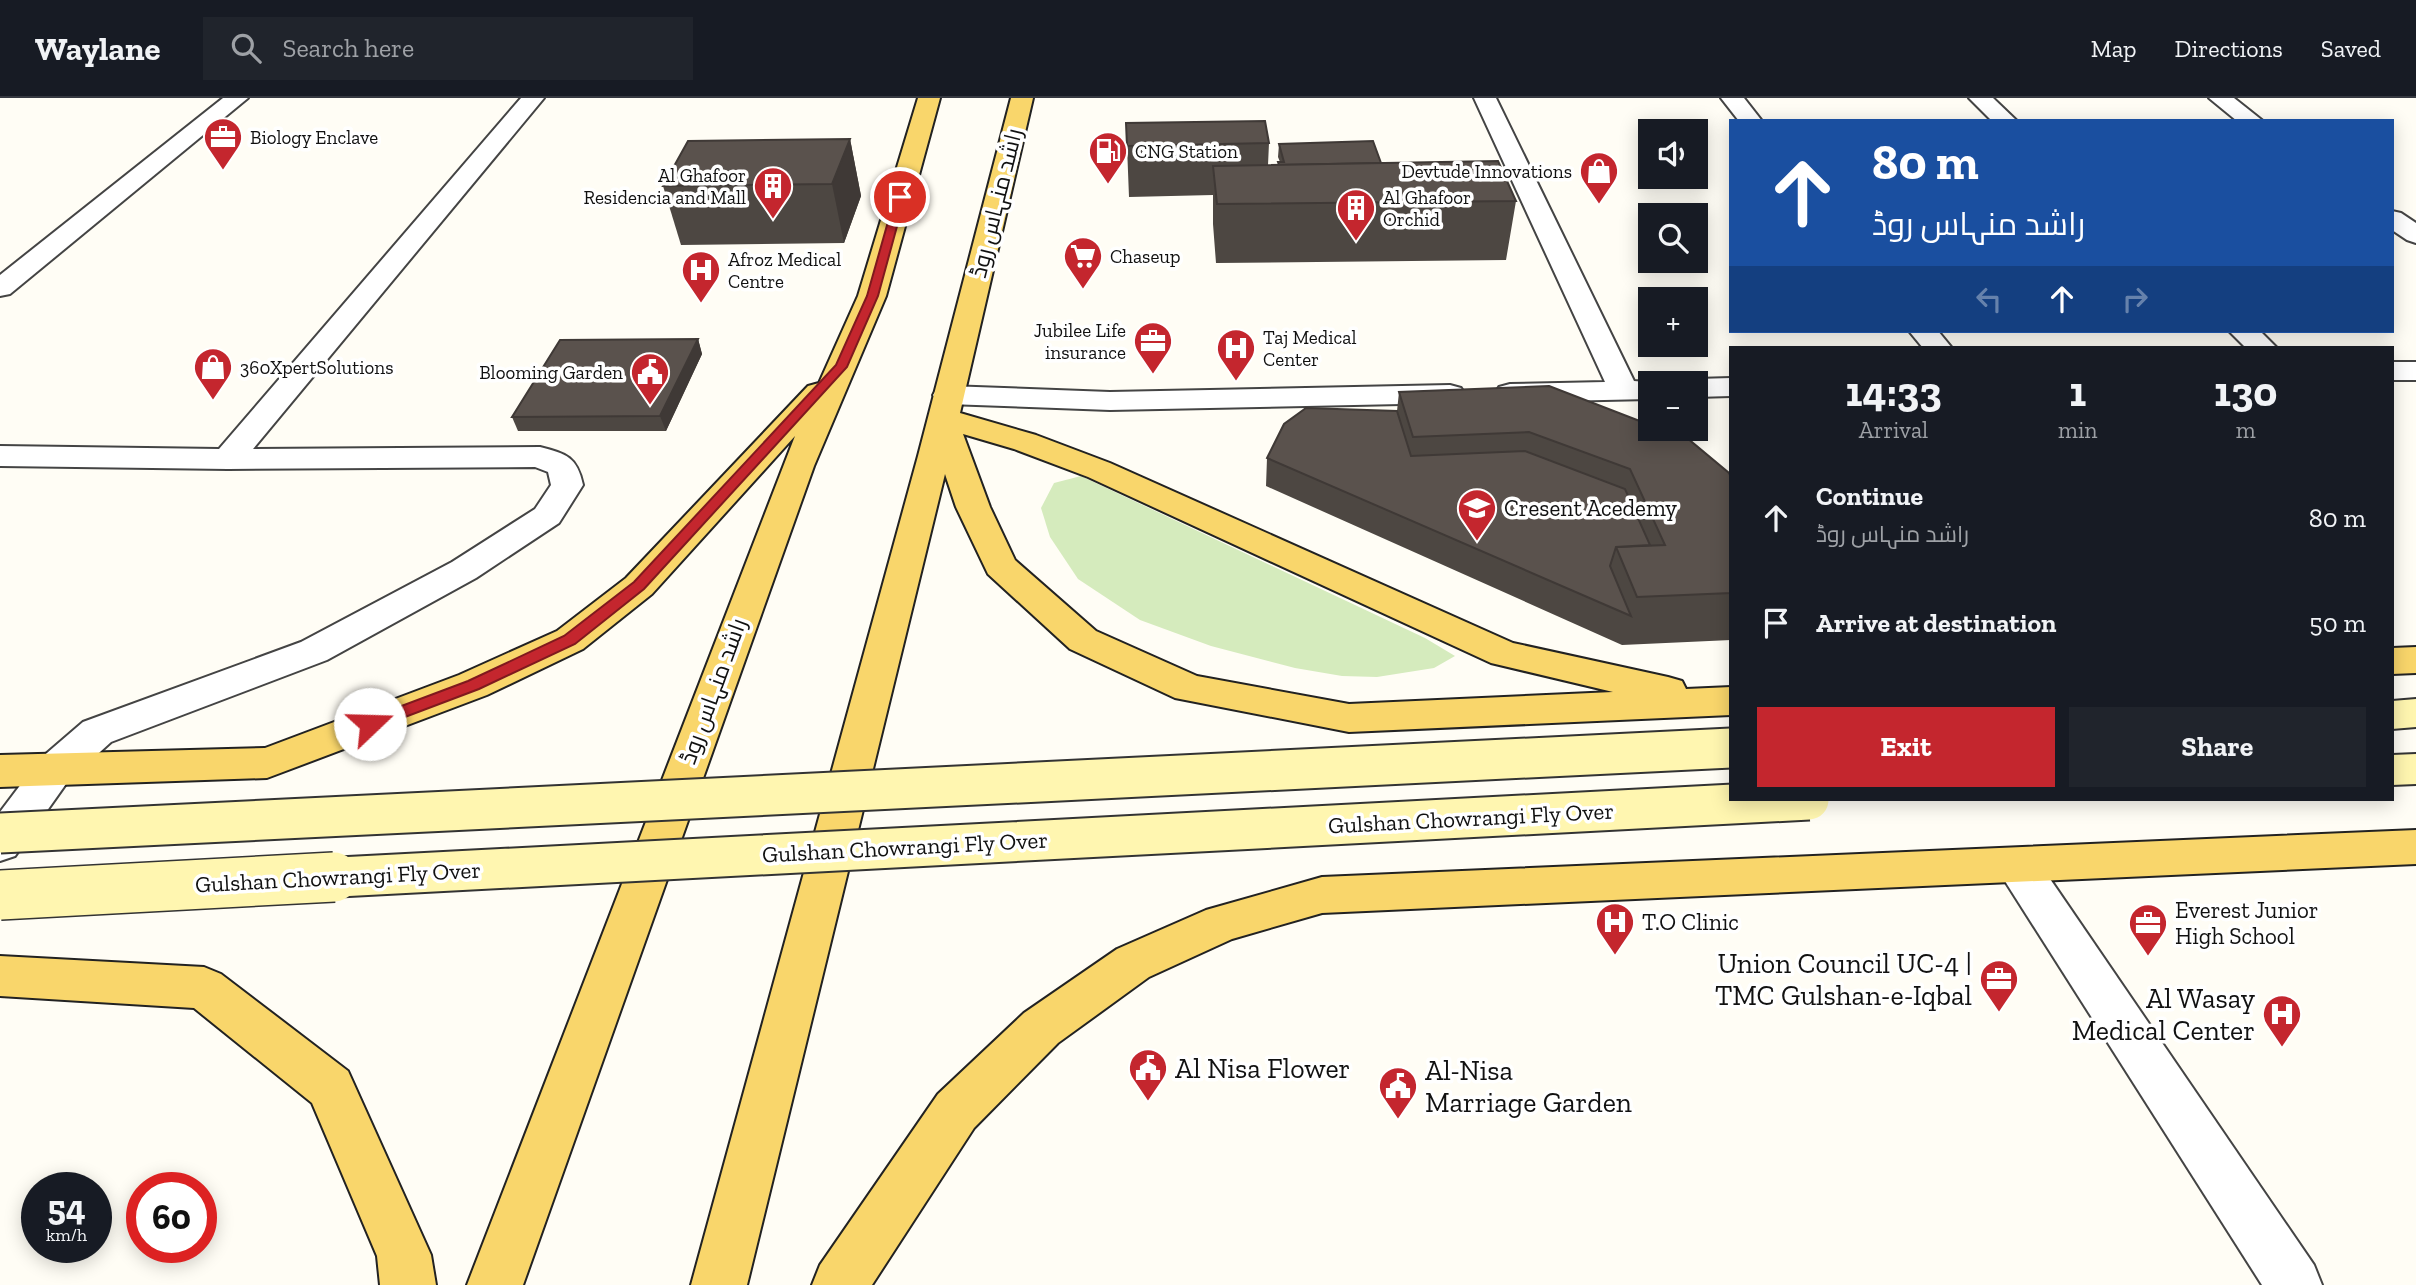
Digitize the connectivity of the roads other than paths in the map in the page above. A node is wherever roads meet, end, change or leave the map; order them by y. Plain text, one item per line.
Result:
1 (237, 98) edge
2 (533, 98) edge
3 (929, 98) edge
4 (1022, 98) edge
5 (1485, 98) edge
6 (1732, 98) edge
7 (1980, 98) edge
8 (2220, 98) edge
9 (1749, 119) edge
10 (2004, 119) edge
11 (2249, 119) edge
12 (2394, 219) edge
13 (2416, 235) edge
14 (0, 288) edge
15 (2245, 333) edge
16 (2261, 346) edge
17 (841, 367) junction
18 (2394, 371) edge
19 (2416, 371) edge
20 (1729, 387) edge
21 (1708, 388) edge
22 (1637, 390) edge
23 (945, 407) junction
24 (0, 456) edge
25 (228, 459) junction
26 (2416, 660) edge
27 (2394, 661) edge
28 (1725, 701) edge
29 (2416, 713) edge
30 (2394, 715) edge
31 (1729, 748) edge
32 (2416, 769) edge
33 (54, 770) junction
34 (2394, 770) edge
35 (0, 771) edge
36 (1790, 801) edge
37 (0, 833) edge
38 (0, 844) edge
39 (2416, 847) edge
40 (2018, 866) junction
41 (0, 895) edge
42 (0, 976) edge
43 (408, 1285) edge
44 (495, 1285) edge
45 (719, 1285) edge
46 (840, 1285) edge
47 (2294, 1285) edge

1 - 14 street
2 - 25 street
3 - 17 main road, راشد منہاس روڈ
4 - 23 main road, راشد منہاس روڈ
5 - 22 street
6 - 9 street
7 - 10 street
8 - 11 street
12 - 13 street
15 - 16 street
17 - 33 main road
17 - 44 main road, راشد منہاس روڈ
18 - 19 street
20 - 21 street
22 - 23 street
23 - 28 main road
23 - 28 main road
23 - 45 main road, راشد منہاس روڈ
24 - 25 street
25 - 33 street
26 - 27 main road
29 - 30 main road
31 - 37 main road, bridge
32 - 34 main road
33 - 35 main road
33 - 38 street
36 - 41 main road, Gulshan Chowrangi Fly Over, bridge
39 - 40 main road
40 - 46 main road
40 - 47 street
42 - 43 main road

